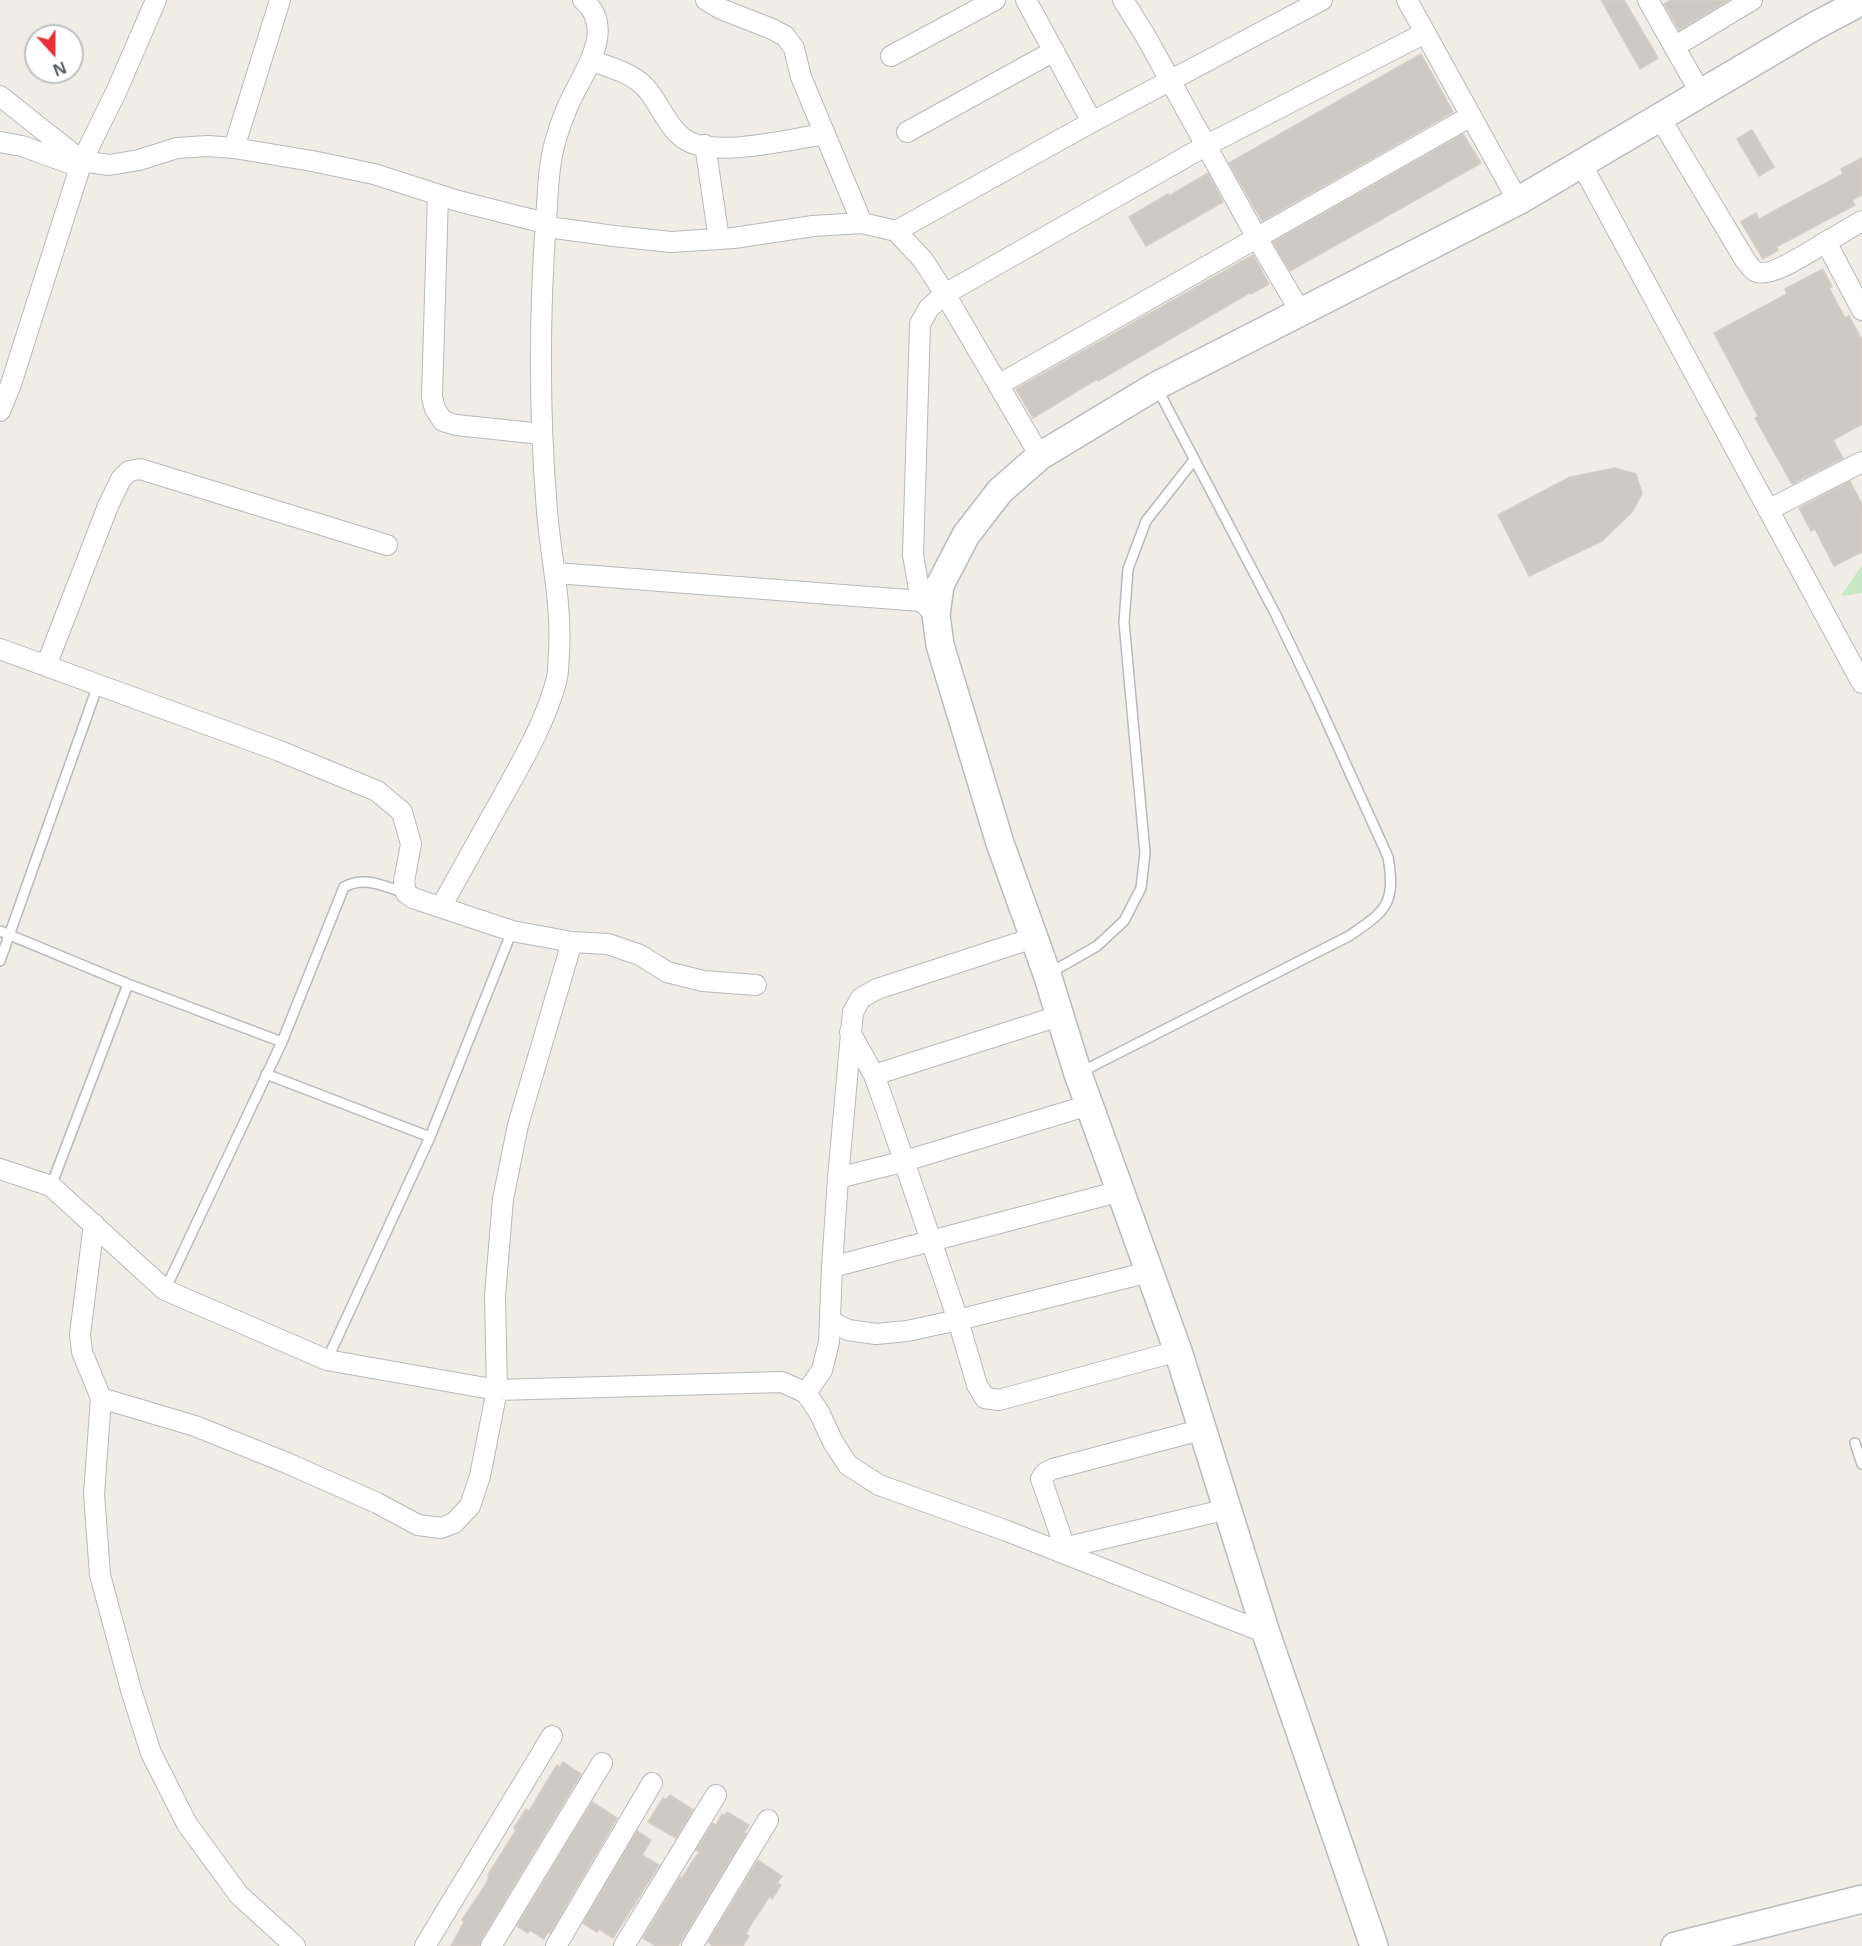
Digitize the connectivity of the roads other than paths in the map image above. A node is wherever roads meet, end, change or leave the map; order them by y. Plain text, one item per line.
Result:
1 (156, 0) edge
2 (280, 0) edge
3 (584, 0) edge
4 (706, 0) edge
5 (995, 0) edge
6 (1026, 0) edge
7 (1322, 0) edge
8 (1407, 0) edge
9 (1648, 0) edge
10 (1752, 0) edge
11 (1125, 1) edge
12 (1862, 1) edge
13 (1425, 33) junction
14 (1674, 47) junction
15 (1054, 51) junction
16 (891, 56) dead end
17 (592, 61) junction
18 (1171, 80) junction
19 (1701, 94) junction
20 (0, 96) edge
21 (1471, 116) junction
22 (1660, 118) junction
23 (1092, 122) junction
24 (907, 132) dead end
25 (825, 134) junction
26 (0, 142) edge
27 (1207, 145) junction
28 (705, 146) junction
29 (234, 148) junction
30 (81, 164) junction
31 (1582, 165) junction
32 (438, 195) junction
33 (1518, 201) junction
34 (1862, 221) edge
35 (545, 223) junction
36 (862, 223) junction
37 (896, 231) junction
38 (1257, 238) junction
39 (719, 239) junction
40 (1826, 242) junction
41 (945, 294) junction
42 (1862, 310) edge
43 (1300, 311) junction
44 (998, 385) junction
45 (1156, 386) junction
46 (0, 411) edge
47 (542, 434) junction
48 (1040, 456) junction
49 (1194, 460) junction
50 (1862, 462) edge
51 (1768, 510) junction
52 (387, 545) dead end
53 (556, 573) junction
54 (928, 608) junction
55 (0, 649) edge
56 (46, 666) junction
57 (1862, 683) edge
58 (98, 686) junction
59 (406, 893) junction
60 (441, 907) junction
61 (512, 931) junction
62 (5, 933) edge
63 (1034, 938) junction
64 (572, 942) junction
65 (0, 961) edge
66 (1047, 974) junction
67 (128, 984) junction
68 (756, 985) dead end
69 (1059, 1016) junction
70 (850, 1032) junction
71 (282, 1042) junction
72 (266, 1074) junction
73 (1078, 1074) junction
74 (874, 1076) junction
75 (1089, 1105) junction
76 (430, 1137) junction
77 (905, 1161) junction
78 (0, 1169) edge
79 (838, 1178) junction
80 (51, 1186) junction
81 (1121, 1191) junction
82 (94, 1224) junction
83 (931, 1240) junction
84 (832, 1267) junction
85 (1149, 1272) junction
86 (165, 1290) junction
87 (958, 1320) junction
88 (830, 1322) junction
89 (1178, 1351) junction
90 (327, 1360) junction
91 (497, 1390) junction
92 (806, 1393) junction
93 (100, 1398) junction
94 (1204, 1429) junction
95 (1855, 1443) dead end
96 (1862, 1464) edge
97 (1228, 1509) junction
98 (1060, 1549) junction
99 (1266, 1633) junction
100 (552, 1736) dead end
101 (602, 1763) dead end
102 (652, 1783) dead end
103 (716, 1795) dead end
104 (768, 1820) dead end
105 (1862, 1899) edge
106 (295, 1946) edge
107 (425, 1946) edge
108 (491, 1946) edge
109 (556, 1946) edge
110 (624, 1946) edge
111 (692, 1946) edge
112 (1374, 1946) edge
113 (1675, 1946) edge

1 - 30 street
2 - 29 street
3 - 17 street
4 - 25 street
5 - 16 street
6 - 15 street
7 - 18 street
8 - 13 street
9 - 14 street
10 - 14 street
11 - 18 street
12 - 19 street
13 - 21 street
13 - 27 street
14 - 19 street
15 - 23 street
15 - 24 street
17 - 28 street
17 - 35 street
18 - 23 street
18 - 27 street
19 - 22 street
20 - 30 street
21 - 33 street
21 - 38 street
22 - 31 street
22 - 40 street
23 - 37 street
25 - 28 street
25 - 36 street
26 - 30 street
27 - 38 street
27 - 41 street
28 - 39 street
29 - 30 street
29 - 32 street
30 - 46 street
31 - 33 street
31 - 51 street
32 - 35 street
32 - 47 street
33 - 43 street
34 - 40 street
35 - 39 street
35 - 47 street
36 - 37 street
36 - 39 street
37 - 41 street
38 - 43 street
38 - 44 street
40 - 42 street
41 - 44 street
41 - 54 street
43 - 45 street
44 - 48 street
45 - 48 street
45 - 49 lane
47 - 53 street
48 - 54 street
49 - 66 lane
49 - 73 lane
50 - 51 street
51 - 57 street
52 - 56 street
53 - 54 street
53 - 60 street
54 - 63 street
55 - 56 street
56 - 58 street
58 - 59 street
58 - 62 lane
59 - 60 street
59 - 71 lane
60 - 61 street
61 - 64 street
61 - 76 lane
62 - 65 lane
62 - 67 lane
63 - 66 street
63 - 70 street
64 - 68 street
64 - 91 street
66 - 69 street
67 - 71 lane
67 - 80 lane
69 - 73 street
69 - 74 street
70 - 74 street
70 - 79 street
71 - 72 lane
72 - 76 lane
72 - 86 lane
73 - 75 street
74 - 77 street
75 - 77 street
75 - 81 street
76 - 90 lane
77 - 79 street
77 - 83 street
78 - 80 street
79 - 84 street
80 - 82 street
81 - 83 street
81 - 85 street
82 - 86 street
82 - 93 street
83 - 84 street
83 - 87 street
84 - 88 street
85 - 87 street
85 - 89 street
86 - 90 street
87 - 88 street
87 - 89 street
88 - 92 street
89 - 94 street
90 - 91 street
91 - 92 street
91 - 93 street
92 - 98 street
93 - 106 street
94 - 97 street
94 - 98 street
95 - 96 lane
97 - 98 street
97 - 99 street
98 - 99 street
99 - 112 street
100 - 107 street
101 - 108 street
102 - 109 street
103 - 110 street
104 - 111 street
105 - 113 street

